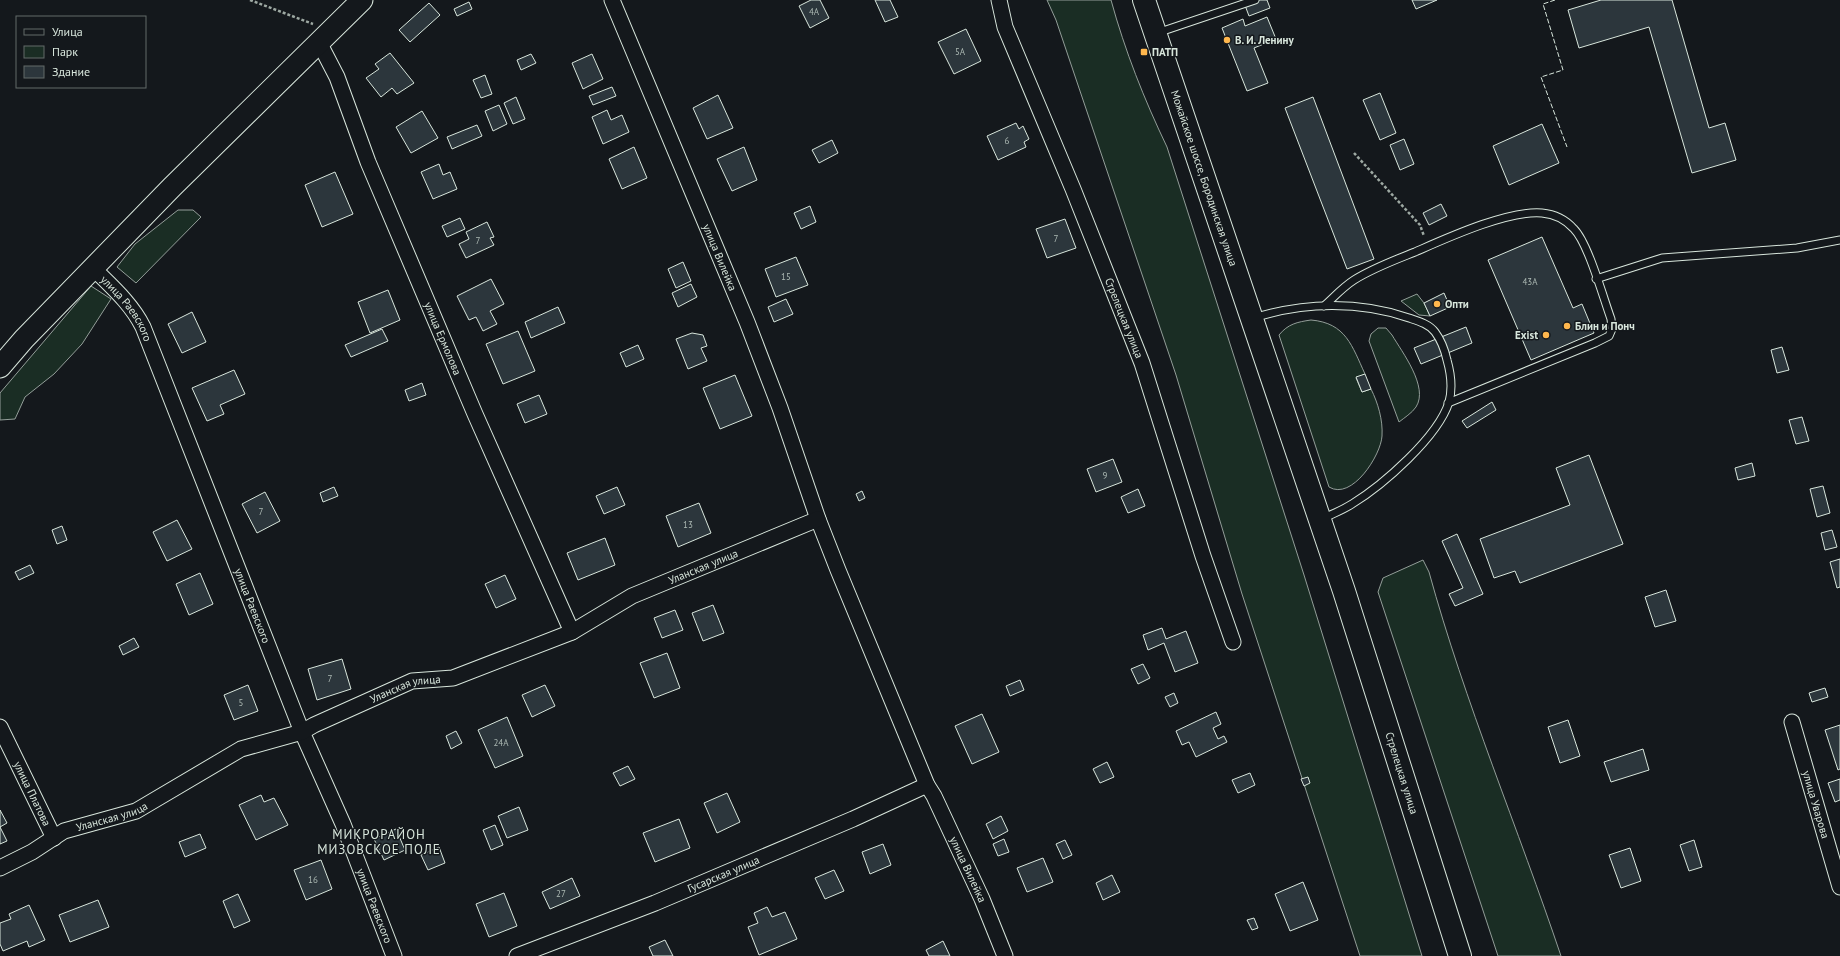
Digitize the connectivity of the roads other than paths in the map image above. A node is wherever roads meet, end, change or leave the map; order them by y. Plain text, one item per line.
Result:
1 (362, 0) edge
2 (612, 0) edge
3 (999, 0) edge
4 (1144, 0) edge
5 (1255, 0) edge
6 (1155, 34) junction
7 (323, 37) junction
8 (1840, 240) edge
9 (93, 268) junction
10 (1596, 279) junction
11 (1324, 306) junction
12 (1251, 318) junction
13 (0, 368) edge
14 (1448, 403) junction
15 (818, 519) junction
16 (1320, 520) junction
17 (572, 632) junction
18 (1233, 642) dead end
19 (1792, 722) dead end
20 (0, 727) edge
21 (302, 732) junction
22 (927, 785) junction
23 (54, 838) junction
24 (0, 868) edge
25 (1840, 887) edge
26 (394, 956) edge
27 (517, 956) edge
28 (1005, 956) edge
29 (1460, 956) edge

1 - 7 street
2 - 15 street, улица Вилейка
3 - 18 street, Стрелецкая улица
4 - 6 main road, Можайское шоссе, Бородинская улица
5 - 6 lane
6 - 12 main road, Можайское шоссе, Бородинская улица
7 - 9 street
7 - 17 street, улица Ермолова
8 - 10 lane
9 - 13 street
9 - 21 street, улица Раевского
10 - 11 lane
10 - 14 lane
11 - 12 lane
11 - 14 lane
12 - 16 main road, Можайское шоссе, Бородинская улица
14 - 16 lane
15 - 17 street, Уланская улица
15 - 22 street, улица Вилейка
16 - 29 main road, Стрелецкая улица
17 - 21 street, Уланская улица
19 - 25 street, улица Уварова
20 - 23 street, улица Платова
21 - 23 street, Уланская улица
21 - 26 street, улица Раевского
22 - 27 street, Гусарская улица
22 - 28 street, улица Вилейка
23 - 24 street, Уланская улица

